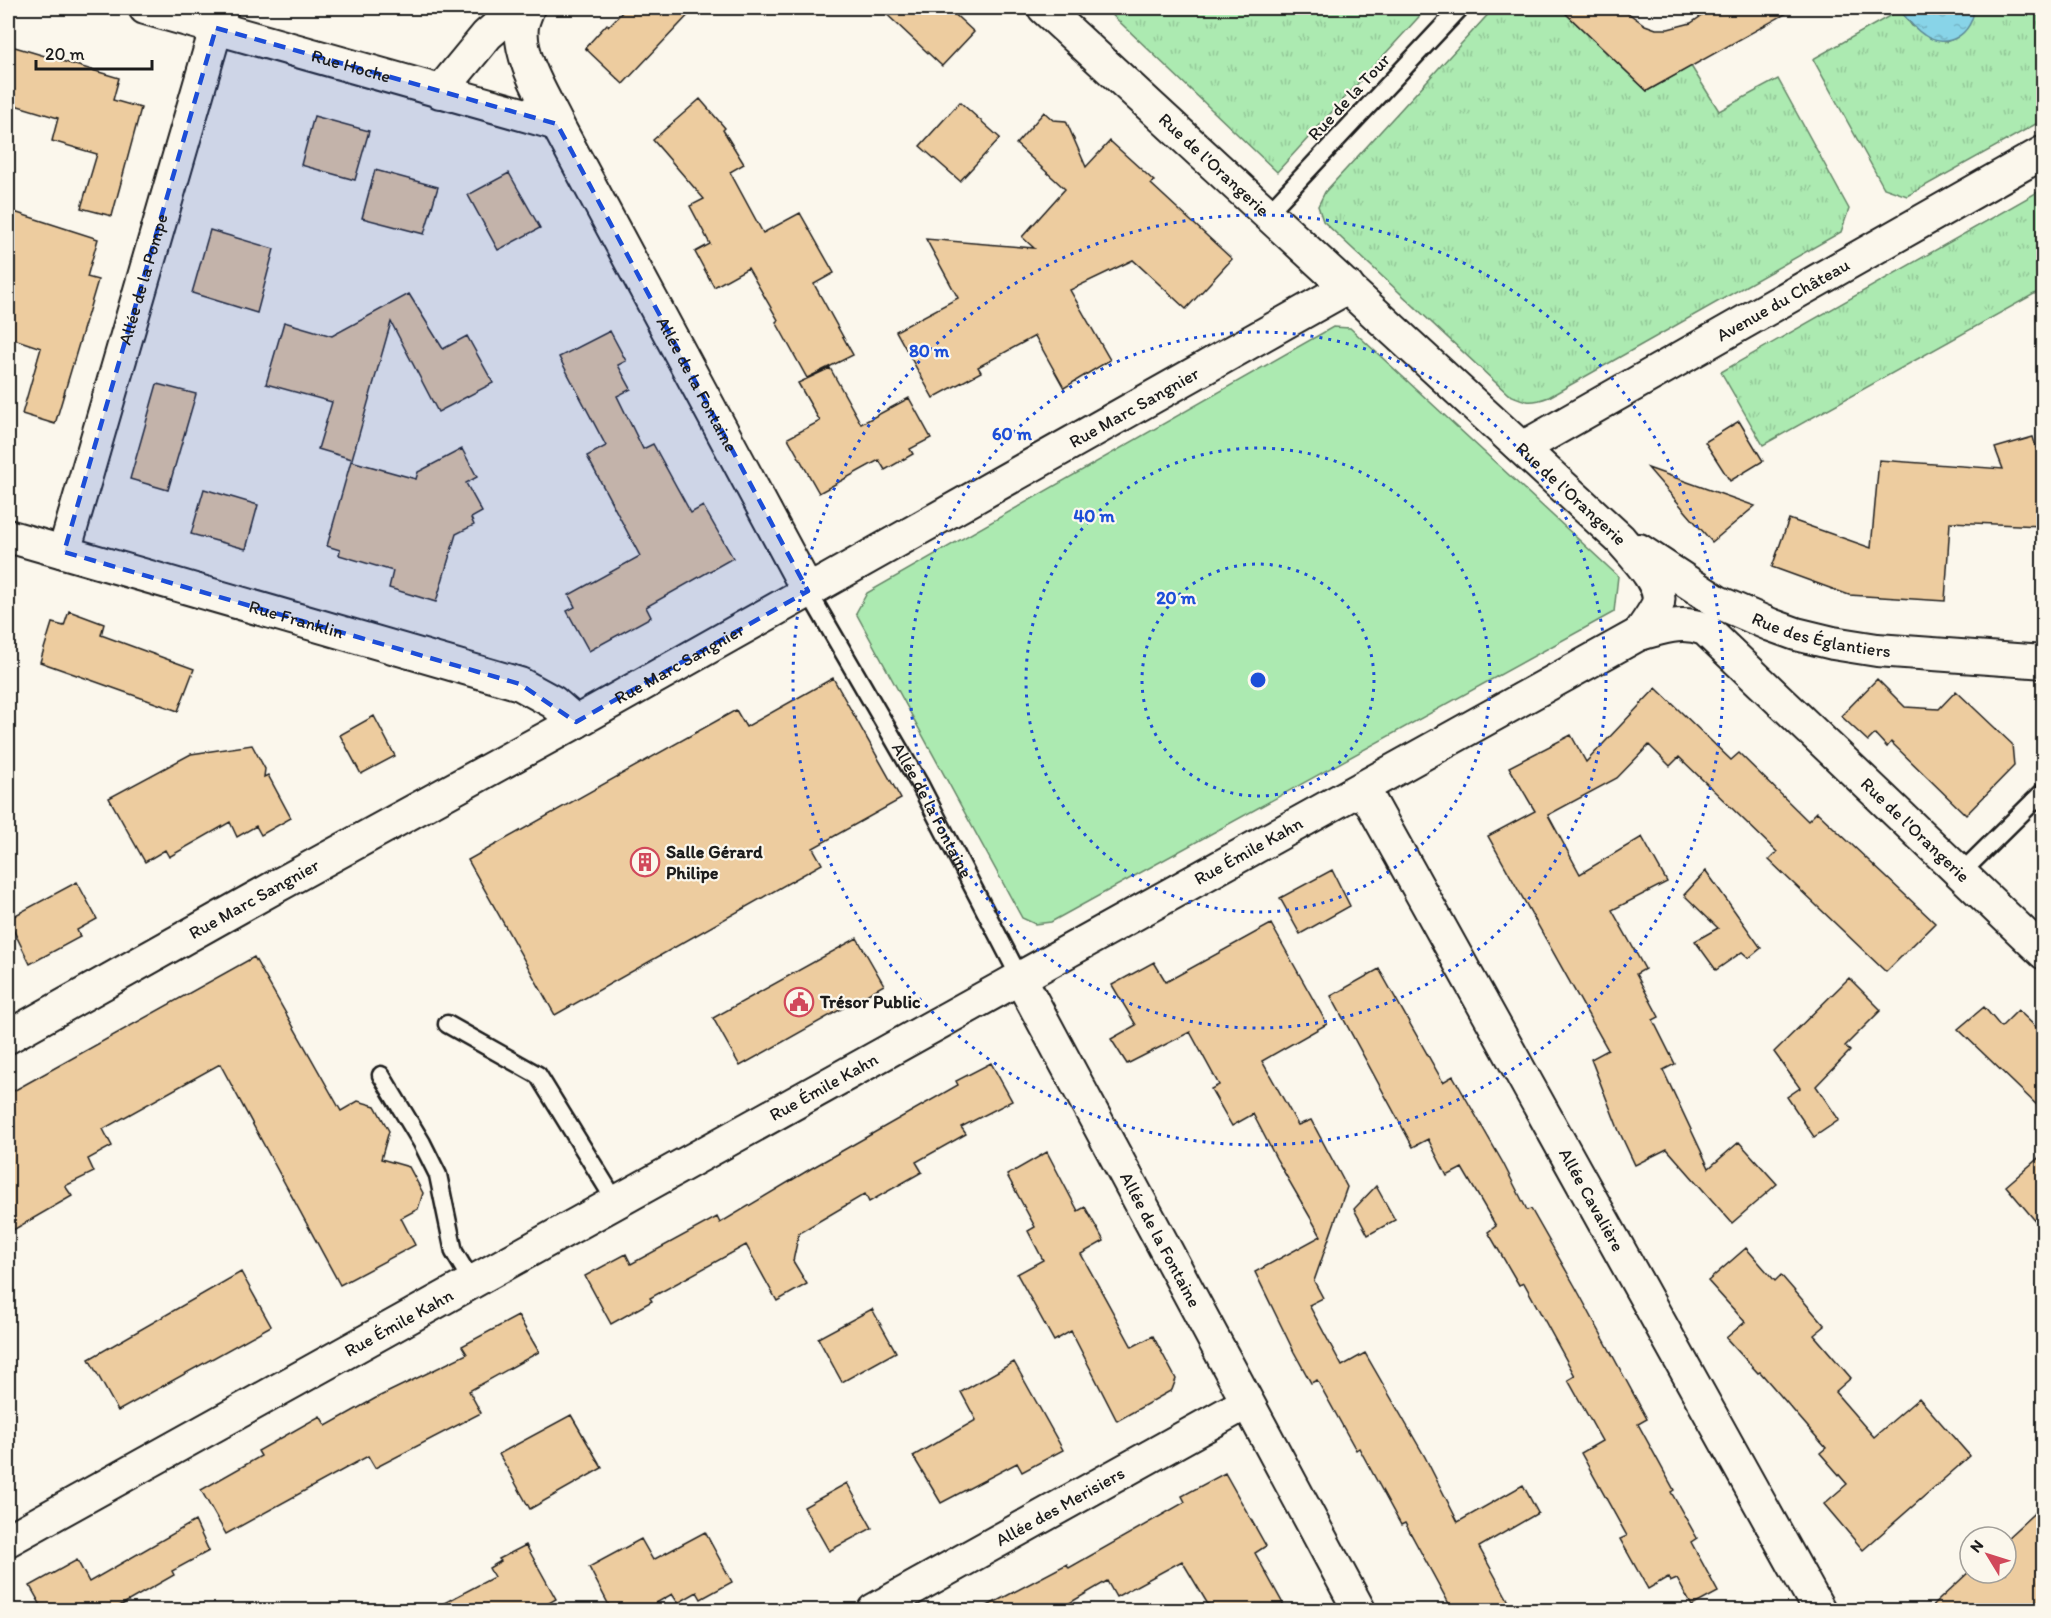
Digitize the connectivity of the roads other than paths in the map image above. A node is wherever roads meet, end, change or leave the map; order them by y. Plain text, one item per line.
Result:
1 (145, 8) edge
2 (518, 8) edge
3 (528, 8) edge
4 (1044, 8) edge
5 (1460, 8) edge
6 (219, 18) edge
7 (440, 92) junction
8 (557, 124) junction
9 (2043, 152) edge
10 (1268, 214) junction
11 (1348, 287) junction
12 (1522, 448) junction
13 (8, 536) edge
14 (1620, 539) junction
15 (63, 552) junction
16 (808, 591) junction
17 (1771, 625) junction
18 (1639, 634) junction
19 (2043, 662) edge
20 (1747, 669) junction
21 (576, 722) junction
22 (1364, 788) junction
23 (2043, 790) edge
24 (1961, 873) junction
25 (2043, 953) edge
26 (1020, 978) junction
27 (447, 1024) dead end
28 (8, 1037) edge
29 (381, 1075) dead end
30 (616, 1202) junction
31 (472, 1282) junction
32 (1246, 1403) junction
33 (8, 1540) edge
34 (874, 1611) edge
35 (1359, 1611) edge
36 (1819, 1611) edge

1 - 6 street, Rue Hoche
2 - 7 street
3 - 8 street, Allée de la Fontaine
4 - 10 street, Rue de l'Orangerie
5 - 10 lane, Rue de la Tour
6 - 7 street, Rue Hoche
6 - 15 street, Allée de la Pompe
7 - 8 street, Rue Hoche
8 - 16 street, Allée de la Fontaine
9 - 12 street, Avenue du Château
10 - 11 street, Rue de l'Orangerie
11 - 12 street, Rue de l'Orangerie
11 - 16 street, Rue Marc Sangnier
12 - 14 street, Rue de l'Orangerie
13 - 15 street, Rue Franklin
14 - 17 street, Rue des Églantiers
14 - 18 street, Rue de l'Orangerie
15 - 21 street, Rue Franklin
16 - 21 street, Rue Marc Sangnier
16 - 26 lane, Allée de la Fontaine
17 - 19 street, Rue des Églantiers
17 - 20 street
18 - 20 street, Rue de l'Orangerie
18 - 22 street, Rue Émile Kahn
20 - 24 street, Rue de l'Orangerie
21 - 28 street, Rue Marc Sangnier
22 - 26 street, Rue Émile Kahn
22 - 36 street, Allée Cavalière
23 - 24 lane
24 - 25 street, Rue de l'Orangerie
26 - 30 street, Rue Émile Kahn
26 - 32 street, Allée de la Fontaine
27 - 30 lane
29 - 31 lane
30 - 31 street, Rue Émile Kahn
31 - 33 street, Rue Émile Kahn
32 - 34 street, Allée des Merisiers
32 - 35 street, Allée de la Fontaine

